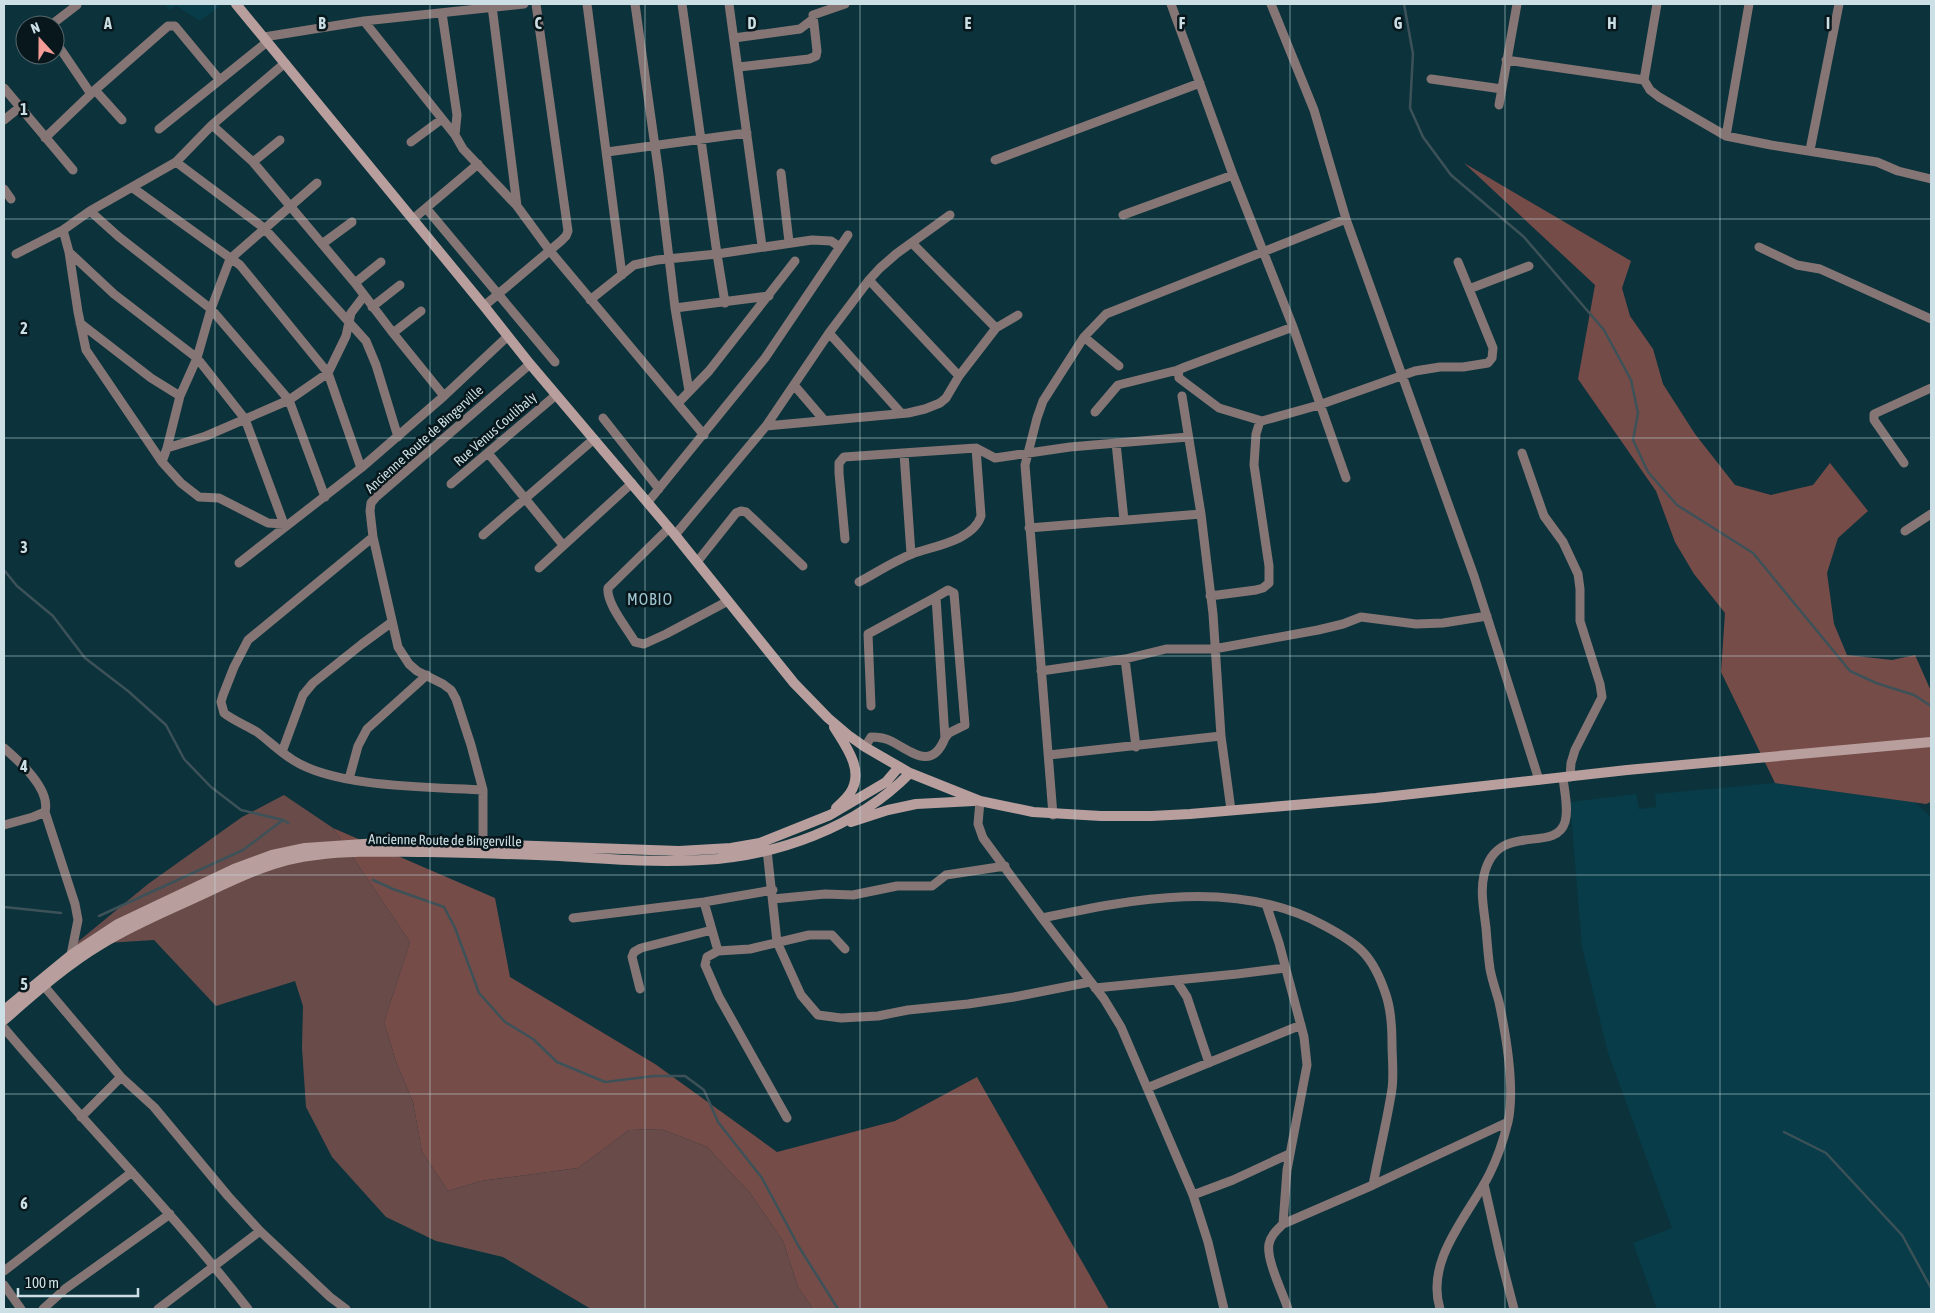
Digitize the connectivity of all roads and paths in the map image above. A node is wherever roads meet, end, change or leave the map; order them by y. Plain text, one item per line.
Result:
1 (236, 4) edge
2 (524, 4) edge
3 (536, 4) edge
4 (587, 4) edge
5 (635, 4) edge
6 (682, 4) edge
7 (729, 4) edge
8 (845, 4) edge
9 (1171, 4) edge
10 (1271, 4) edge
11 (1517, 4) edge
12 (1657, 4) edge
13 (1749, 4) edge
14 (1839, 4) edge
15 (77, 5) edge
16 (492, 6) junction
17 (442, 13) junction
18 (64, 15) edge
19 (813, 18) junction
20 (364, 21) junction
21 (734, 38) junction
22 (265, 39) junction
23 (65, 54) edge
24 (1506, 60) junction
25 (285, 63) junction
26 (738, 67) junction
27 (219, 79) junction
28 (1431, 80) dead end
29 (1644, 80) junction
30 (1200, 83) junction
31 (4, 88) edge
32 (1502, 89) junction
33 (93, 92) junction
34 (1499, 105) dead end
35 (20, 107) junction
36 (442, 119) junction
37 (4, 120) edge
38 (122, 120) dead end
39 (212, 125) junction
40 (159, 129) dead end
41 (747, 133) junction
42 (455, 135) junction
43 (1726, 136) junction
44 (45, 138) junction
45 (280, 140) dead end
46 (701, 140) junction
47 (411, 142) dead end
48 (654, 145) junction
49 (1810, 150) junction
50 (606, 152) junction
51 (995, 160) dead end
52 (176, 162) junction
53 (253, 162) junction
54 (478, 164) junction
55 (73, 170) dead end
56 (781, 173) dead end
57 (1233, 176) junction
58 (1931, 179) edge
59 (317, 183) dead end
60 (133, 188) junction
61 (4, 189) edge
62 (11, 199) dead end
63 (290, 206) junction
64 (517, 206) junction
65 (426, 208) junction
66 (90, 211) junction
67 (950, 214) dead end
68 (1124, 215) dead end
69 (413, 219) junction
70 (1346, 219) junction
71 (352, 222) dead end
72 (264, 228) junction
73 (63, 230) junction
74 (848, 235) dead end
75 (789, 242) junction
76 (912, 243) junction
77 (322, 244) junction
78 (762, 246) junction
79 (840, 247) junction
80 (1759, 247) dead end
81 (550, 251) junction
82 (1263, 251) junction
83 (69, 252) junction
84 (16, 254) dead end
85 (717, 254) junction
86 (230, 259) junction
87 (670, 260) junction
88 (795, 261) dead end
89 (381, 262) dead end
90 (1458, 262) dead end
91 (1529, 266) dead end
92 (622, 275) junction
93 (869, 280) junction
94 (355, 283) junction
95 (400, 285) dead end
96 (1469, 289) junction
97 (499, 293) junction
98 (364, 296) junction
99 (769, 296) junction
100 (590, 300) junction
101 (725, 303) junction
102 (484, 306) junction
103 (372, 307) junction
104 (675, 308) junction
105 (211, 309) junction
106 (421, 311) dead end
107 (1018, 315) dead end
108 (1931, 318) edge
109 (80, 323) junction
110 (349, 323) junction
111 (1293, 327) junction
112 (996, 328) junction
113 (392, 333) junction
114 (829, 333) junction
115 (508, 336) junction
116 (1084, 337) junction
117 (197, 358) junction
118 (555, 362) dead end
119 (530, 364) junction
120 (1119, 366) dead end
121 (1178, 370) junction
122 (328, 373) junction
123 (1402, 375) junction
124 (959, 376) junction
125 (794, 384) junction
126 (1931, 388) edge
127 (689, 391) junction
128 (556, 395) junction
129 (180, 396) junction
130 (444, 396) junction
131 (1182, 396) dead end
132 (290, 400) junction
133 (678, 403) junction
134 (1319, 404) junction
135 (1095, 412) dead end
136 (901, 413) junction
137 (603, 418) dead end
138 (245, 419) junction
139 (824, 420) junction
140 (1260, 421) junction
141 (766, 426) junction
142 (704, 435) junction
143 (1188, 436) junction
144 (398, 437) junction
145 (594, 439) junction
146 (1116, 443) junction
147 (167, 448) junction
148 (976, 448) junction
149 (1028, 452) junction
150 (488, 453) junction
151 (904, 453) junction
152 (1522, 453) dead end
153 (162, 462) junction
154 (1904, 463) dead end
155 (361, 468) junction
156 (1346, 478) dead end
157 (632, 483) junction
158 (451, 484) dead end
159 (659, 489) junction
160 (325, 497) junction
161 (525, 500) junction
162 (648, 502) junction
163 (1201, 514) junction
164 (1931, 514) edge
165 (1124, 520) junction
166 (285, 526) junction
167 (1029, 528) junction
168 (672, 531) junction
169 (1905, 531) dead end
170 (484, 535) dead end
171 (373, 537) junction
172 (845, 538) dead end
173 (563, 546) junction
174 (911, 554) junction
175 (697, 562) junction
176 (239, 564) dead end
177 (803, 566) dead end
178 (539, 568) dead end
179 (859, 582) dead end
180 (1210, 596) junction
181 (936, 597) junction
182 (728, 601) junction
183 (1487, 616) junction
184 (392, 622) junction
185 (1214, 649) junction
186 (1125, 659) junction
187 (1041, 671) junction
188 (426, 675) junction
189 (871, 706) dead end
190 (828, 718) junction
191 (1221, 736) junction
192 (945, 738) junction
193 (1931, 742) edge
194 (1136, 747) junction
195 (4, 748) edge
196 (865, 748) junction
197 (282, 752) junction
198 (1049, 755) junction
199 (898, 768) junction
200 (910, 773) junction
201 (1567, 777) junction
202 (349, 779) junction
203 (1539, 780) junction
204 (483, 790) junction
205 (980, 801) junction
206 (1231, 810) junction
207 (45, 812) junction
208 (830, 815) junction
209 (1053, 815) junction
210 (4, 825) edge
211 (836, 827) junction
212 (483, 849) junction
213 (767, 850) junction
214 (1005, 866) junction
215 (773, 895) junction
216 (704, 902) junction
217 (1266, 904) junction
218 (573, 918) dead end
219 (1042, 918) junction
220 (712, 930) junction
221 (778, 942) junction
222 (845, 949) dead end
223 (718, 951) junction
224 (71, 955) junction
225 (1286, 968) junction
226 (1176, 980) junction
227 (1093, 985) junction
228 (44, 986) junction
229 (640, 990) dead end
230 (4, 1010) edge
231 (4, 1020) edge
232 (1301, 1025) junction
233 (4, 1028) edge
234 (1209, 1063) junction
235 (121, 1077) junction
236 (1148, 1088) junction
237 (81, 1117) junction
238 (787, 1118) dead end
239 (1508, 1122) junction
240 (1289, 1154) junction
241 (132, 1172) junction
242 (1484, 1184) junction
243 (1373, 1185) junction
244 (1193, 1195) junction
245 (170, 1214) junction
246 (1283, 1224) junction
247 (260, 1231) junction
248 (215, 1266) junction
249 (4, 1271) edge
250 (4, 1285) edge
251 (21, 1309) edge
252 (43, 1309) edge
253 (158, 1309) edge
254 (248, 1309) edge
255 (346, 1309) edge
256 (1224, 1309) edge
257 (1288, 1309) edge
258 (1440, 1309) edge
259 (1514, 1309) edge

1 - 22 street
2 - 16 street
3 - 81 street
4 - 50 street
5 - 48 street
6 - 46 street
7 - 21 street
8 - 19 street
9 - 30 street
10 - 70 street
11 - 24 street
12 - 29 street
13 - 43 street
14 - 49 street
15 - 18 street
16 - 17 street
16 - 64 street
17 - 20 street
17 - 42 street
19 - 21 street
19 - 26 street
20 - 22 street
20 - 36 street
21 - 26 street
22 - 25 street
22 - 27 street
23 - 33 street
24 - 29 street
24 - 32 street
25 - 39 street
25 - 69 street
26 - 41 street
27 - 33 street
27 - 40 street
28 - 32 street
29 - 43 street
30 - 51 street
30 - 57 street
31 - 35 street
32 - 34 street
33 - 38 street
33 - 44 street
35 - 37 street
35 - 44 street
36 - 42 street
36 - 47 street
39 - 52 street
39 - 53 street
41 - 46 street
41 - 78 street
42 - 54 street
43 - 49 street
44 - 55 street
45 - 53 street
46 - 48 street
46 - 85 street
48 - 50 street
48 - 87 street
49 - 58 street
50 - 92 street
52 - 60 street
52 - 72 street
53 - 63 street
54 - 64 street
54 - 65 street
56 - 75 street
57 - 68 street
57 - 82 street
59 - 63 street
60 - 66 street
60 - 86 street
61 - 62 street
63 - 72 street
63 - 77 street
64 - 81 street
65 - 69 street
65 - 97 street
66 - 73 street
66 - 105 street
67 - 76 street
69 - 102 street
70 - 82 street
70 - 123 street
71 - 77 street
72 - 86 street
72 - 110 street
73 - 83 street
73 - 84 street
74 - 79 street
75 - 78 street
75 - 79 street
76 - 93 street
76 - 112 street
77 - 94 street
78 - 85 street
79 - 142 street
80 - 108 street
81 - 97 street
81 - 100 street
82 - 111 street
82 - 116 street
83 - 109 street
83 - 117 street
85 - 87 street
85 - 101 street
86 - 105 street
86 - 122 street
87 - 92 street
87 - 104 street
88 - 99 street
89 - 94 street
90 - 96 street
91 - 96 street
92 - 100 street
93 - 114 street
93 - 124 street
94 - 98 street
95 - 103 street
96 - 123 street
97 - 102 street
97 - 118 street
98 - 103 street
98 - 110 street
99 - 101 street
99 - 127 street
100 - 133 street
101 - 104 street
102 - 115 street
103 - 113 street
104 - 127 street
105 - 117 street
105 - 132 street
106 - 113 street
107 - 112 street
109 - 129 street
109 - 153 street
110 - 122 street
110 - 144 street
111 - 121 street
111 - 134 street
112 - 124 street
113 - 130 street
114 - 125 street
114 - 136 street
115 - 119 street
115 - 130 street
116 - 120 street
116 - 149 street
117 - 129 street
117 - 138 street
119 - 128 street
119 - 171 street, Ancienne Route de Bingerville
121 - 135 street
121 - 140 street
122 - 132 street
122 - 155 street
123 - 134 street
123 - 183 street
124 - 136 street
125 - 139 street
125 - 141 street
126 - 154 street
127 - 133 street
128 - 145 street
128 - 150 street, Rue Venus Coulibaly
129 - 147 street
130 - 144 street
131 - 143 street
132 - 138 street
132 - 160 street
133 - 142 street
134 - 140 street
134 - 156 street
136 - 139 street
137 - 159 street
138 - 147 street
138 - 166 street
139 - 141 street
140 - 180 street
141 - 168 street
142 - 159 street
143 - 146 street
143 - 163 street
144 - 155 street
145 - 157 street
145 - 161 street
146 - 149 street
146 - 165 street
147 - 153 street
148 - 149 street
148 - 151 street
148 - 174 street
149 - 167 street
150 - 158 street, Rue Venus Coulibaly
150 - 161 street
151 - 172 street
151 - 174 street
152 - 201 street
153 - 166 street
155 - 160 street
157 - 162 street
157 - 173 street
159 - 162 street
160 - 166 street
161 - 170 street
161 - 173 street
162 - 168 street
163 - 165 street
163 - 180 street
164 - 169 street
165 - 167 street
166 - 176 street
167 - 187 street
168 - 175 street
168 - 182 street
171 - 184 street, Ancienne Route de Bingerville
171 - 197 street
173 - 178 street
174 - 179 street
175 - 177 street
175 - 182 street
180 - 185 street
181 - 189 street
181 - 192 street
181 - 192 street
182 - 190 street
183 - 185 street
183 - 203 street
184 - 188 street, Ancienne Route de Bingerville
184 - 197 street
185 - 186 street
185 - 191 street
186 - 187 street
186 - 194 street
187 - 198 street
188 - 202 street
188 - 204 street, Ancienne Route de Bingerville
190 - 196 street
190 - 208 street
191 - 194 street
191 - 206 street
192 - 196 street
193 - 201 street
194 - 198 street
195 - 207 street
196 - 199 street
197 - 202 street
198 - 209 street
199 - 200 street
199 - 208 street, Ancienne Route de Bingerville
200 - 205 street
200 - 211 street, Ancienne Route de Bingerville
201 - 203 street
201 - 239 street
202 - 204 street
203 - 206 street
204 - 212 street, Ancienne Route de Bingerville
205 - 209 street
205 - 211 street
205 - 214 street
206 - 209 street
207 - 210 street
207 - 224 street
208 - 212 street, Ancienne Route de Bingerville
211 - 213 street, Ancienne Route de Bingerville
212 - 213 street, Ancienne Route de Bingerville
212 - 224 street, Ancienne Route de Bingerville
212 - 228 street, Ancienne Route de Bingerville
213 - 215 street
214 - 215 street
214 - 219 street
215 - 216 street
215 - 221 street
216 - 218 street
216 - 220 street
217 - 219 street
217 - 225 street
217 - 243 street
219 - 227 street
220 - 223 street
220 - 229 street
221 - 222 street
221 - 223 street
221 - 227 street
223 - 238 street
224 - 230 street, Ancienne Route de Bingerville
225 - 226 street
225 - 232 street
226 - 227 street
226 - 234 street
227 - 236 street
228 - 231 street, Ancienne Route de Bingerville
228 - 235 street
232 - 234 street
232 - 240 street
233 - 237 street
234 - 236 street
235 - 237 street
235 - 247 street
236 - 244 street
237 - 241 street
239 - 242 street
239 - 243 street
240 - 244 street
240 - 246 street
241 - 245 street
241 - 249 street
242 - 258 street
242 - 259 street
243 - 246 street
244 - 256 street
245 - 248 street
245 - 252 street
246 - 257 street
247 - 248 street
247 - 255 street
248 - 253 street
248 - 254 street
250 - 251 street

